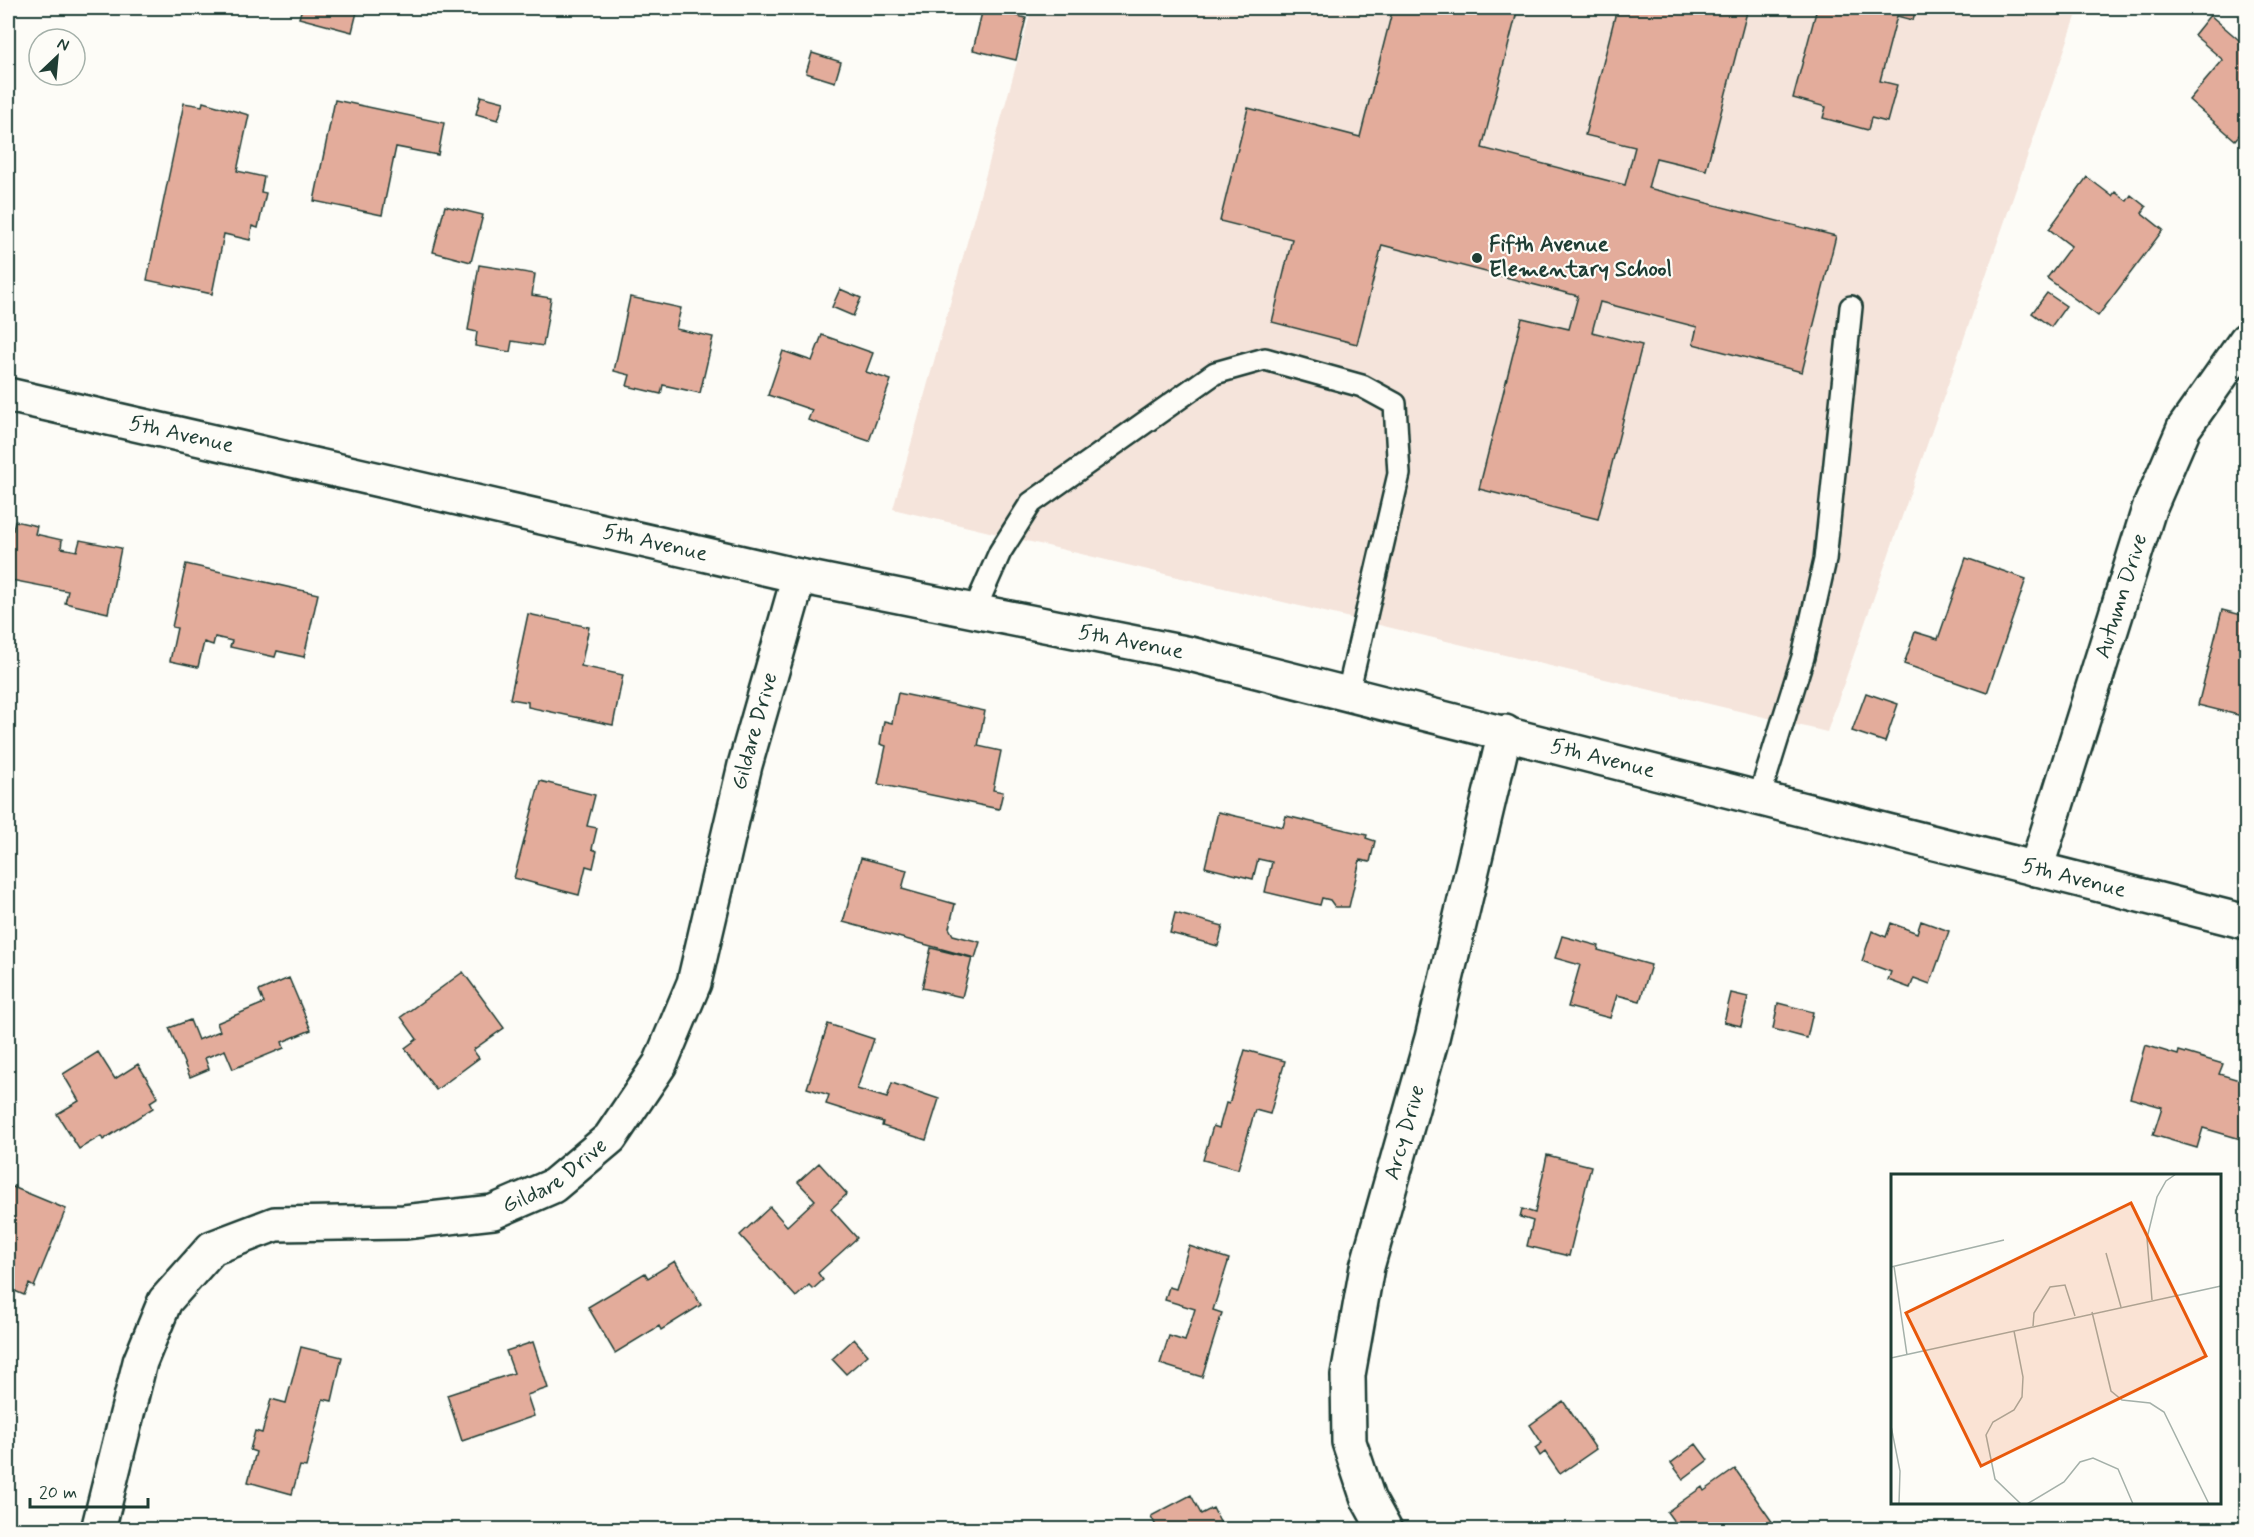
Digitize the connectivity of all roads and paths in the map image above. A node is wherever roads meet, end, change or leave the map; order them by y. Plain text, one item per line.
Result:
1 (1851, 307) dead end
2 (2247, 340) edge
3 (8, 395) edge
4 (799, 576) junction
5 (974, 611) junction
6 (1348, 693) junction
7 (1505, 732) junction
8 (1759, 798) junction
9 (2036, 869) junction
10 (2247, 922) edge
11 (98, 1530) edge
12 (1385, 1530) edge

1 - 8 lane
2 - 9 street, Autumn Drive
3 - 4 street, 5th Avenue
4 - 5 street, 5th Avenue
4 - 11 street, Gildare Drive
5 - 6 street, 5th Avenue
5 - 6 lane
6 - 7 street, 5th Avenue
7 - 8 street, 5th Avenue
7 - 12 street, Arcy Drive
8 - 9 street, 5th Avenue
9 - 10 street, 5th Avenue

